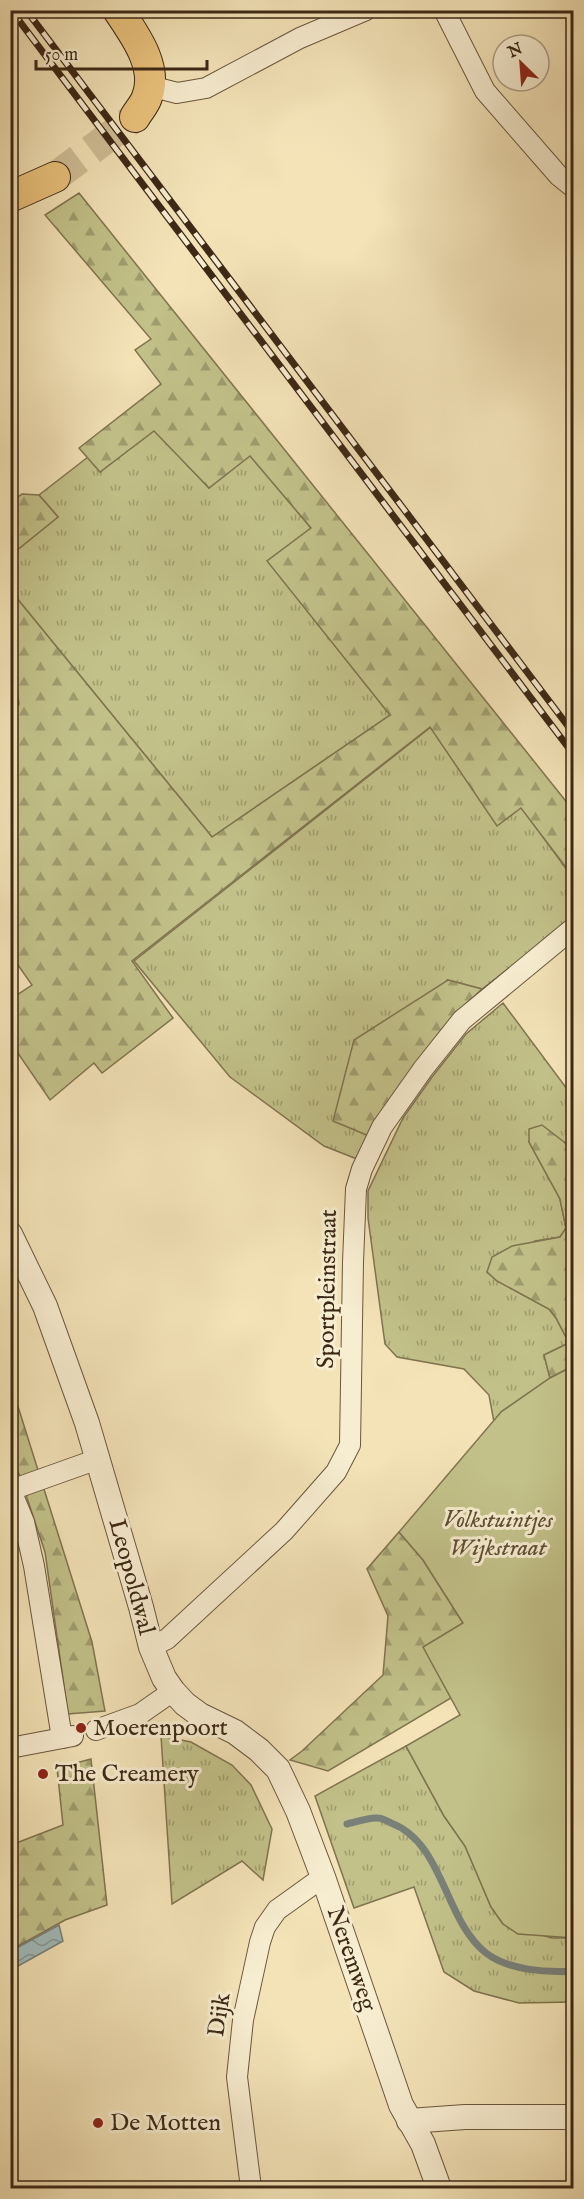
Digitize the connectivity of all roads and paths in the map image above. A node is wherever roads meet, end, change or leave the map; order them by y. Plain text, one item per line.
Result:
1 (118, 10) edge
2 (366, 10) edge
3 (444, 10) edge
4 (150, 86) junction
5 (135, 117) tunnel mouth
6 (55, 177) tunnel mouth
7 (573, 188) edge
8 (10, 197) edge
9 (570, 930) dead end
10 (10, 1234) edge
11 (98, 1459) junction
12 (11, 1489) edge
13 (151, 1647) junction
14 (173, 1691) junction
15 (96, 1730) dead end
16 (12, 1745) edge
17 (323, 1877) junction
18 (573, 2117) edge
19 (409, 2121) junction
20 (251, 2188) edge
21 (439, 2188) edge

1 - 4 main road
2 - 4 street
3 - 7 street
4 - 5 main road
6 - 8 main road
9 - 13 street, Sportpleinstraat
10 - 11 street, Leopoldwal
11 - 12 street
11 - 13 street, Leopoldwal
12 - 16 street
13 - 14 street, Leopoldwal
14 - 15 street
14 - 17 street, Neremweg
17 - 19 street, Neremweg
17 - 20 street, Dijk
18 - 19 street
19 - 21 street, Neremweg

